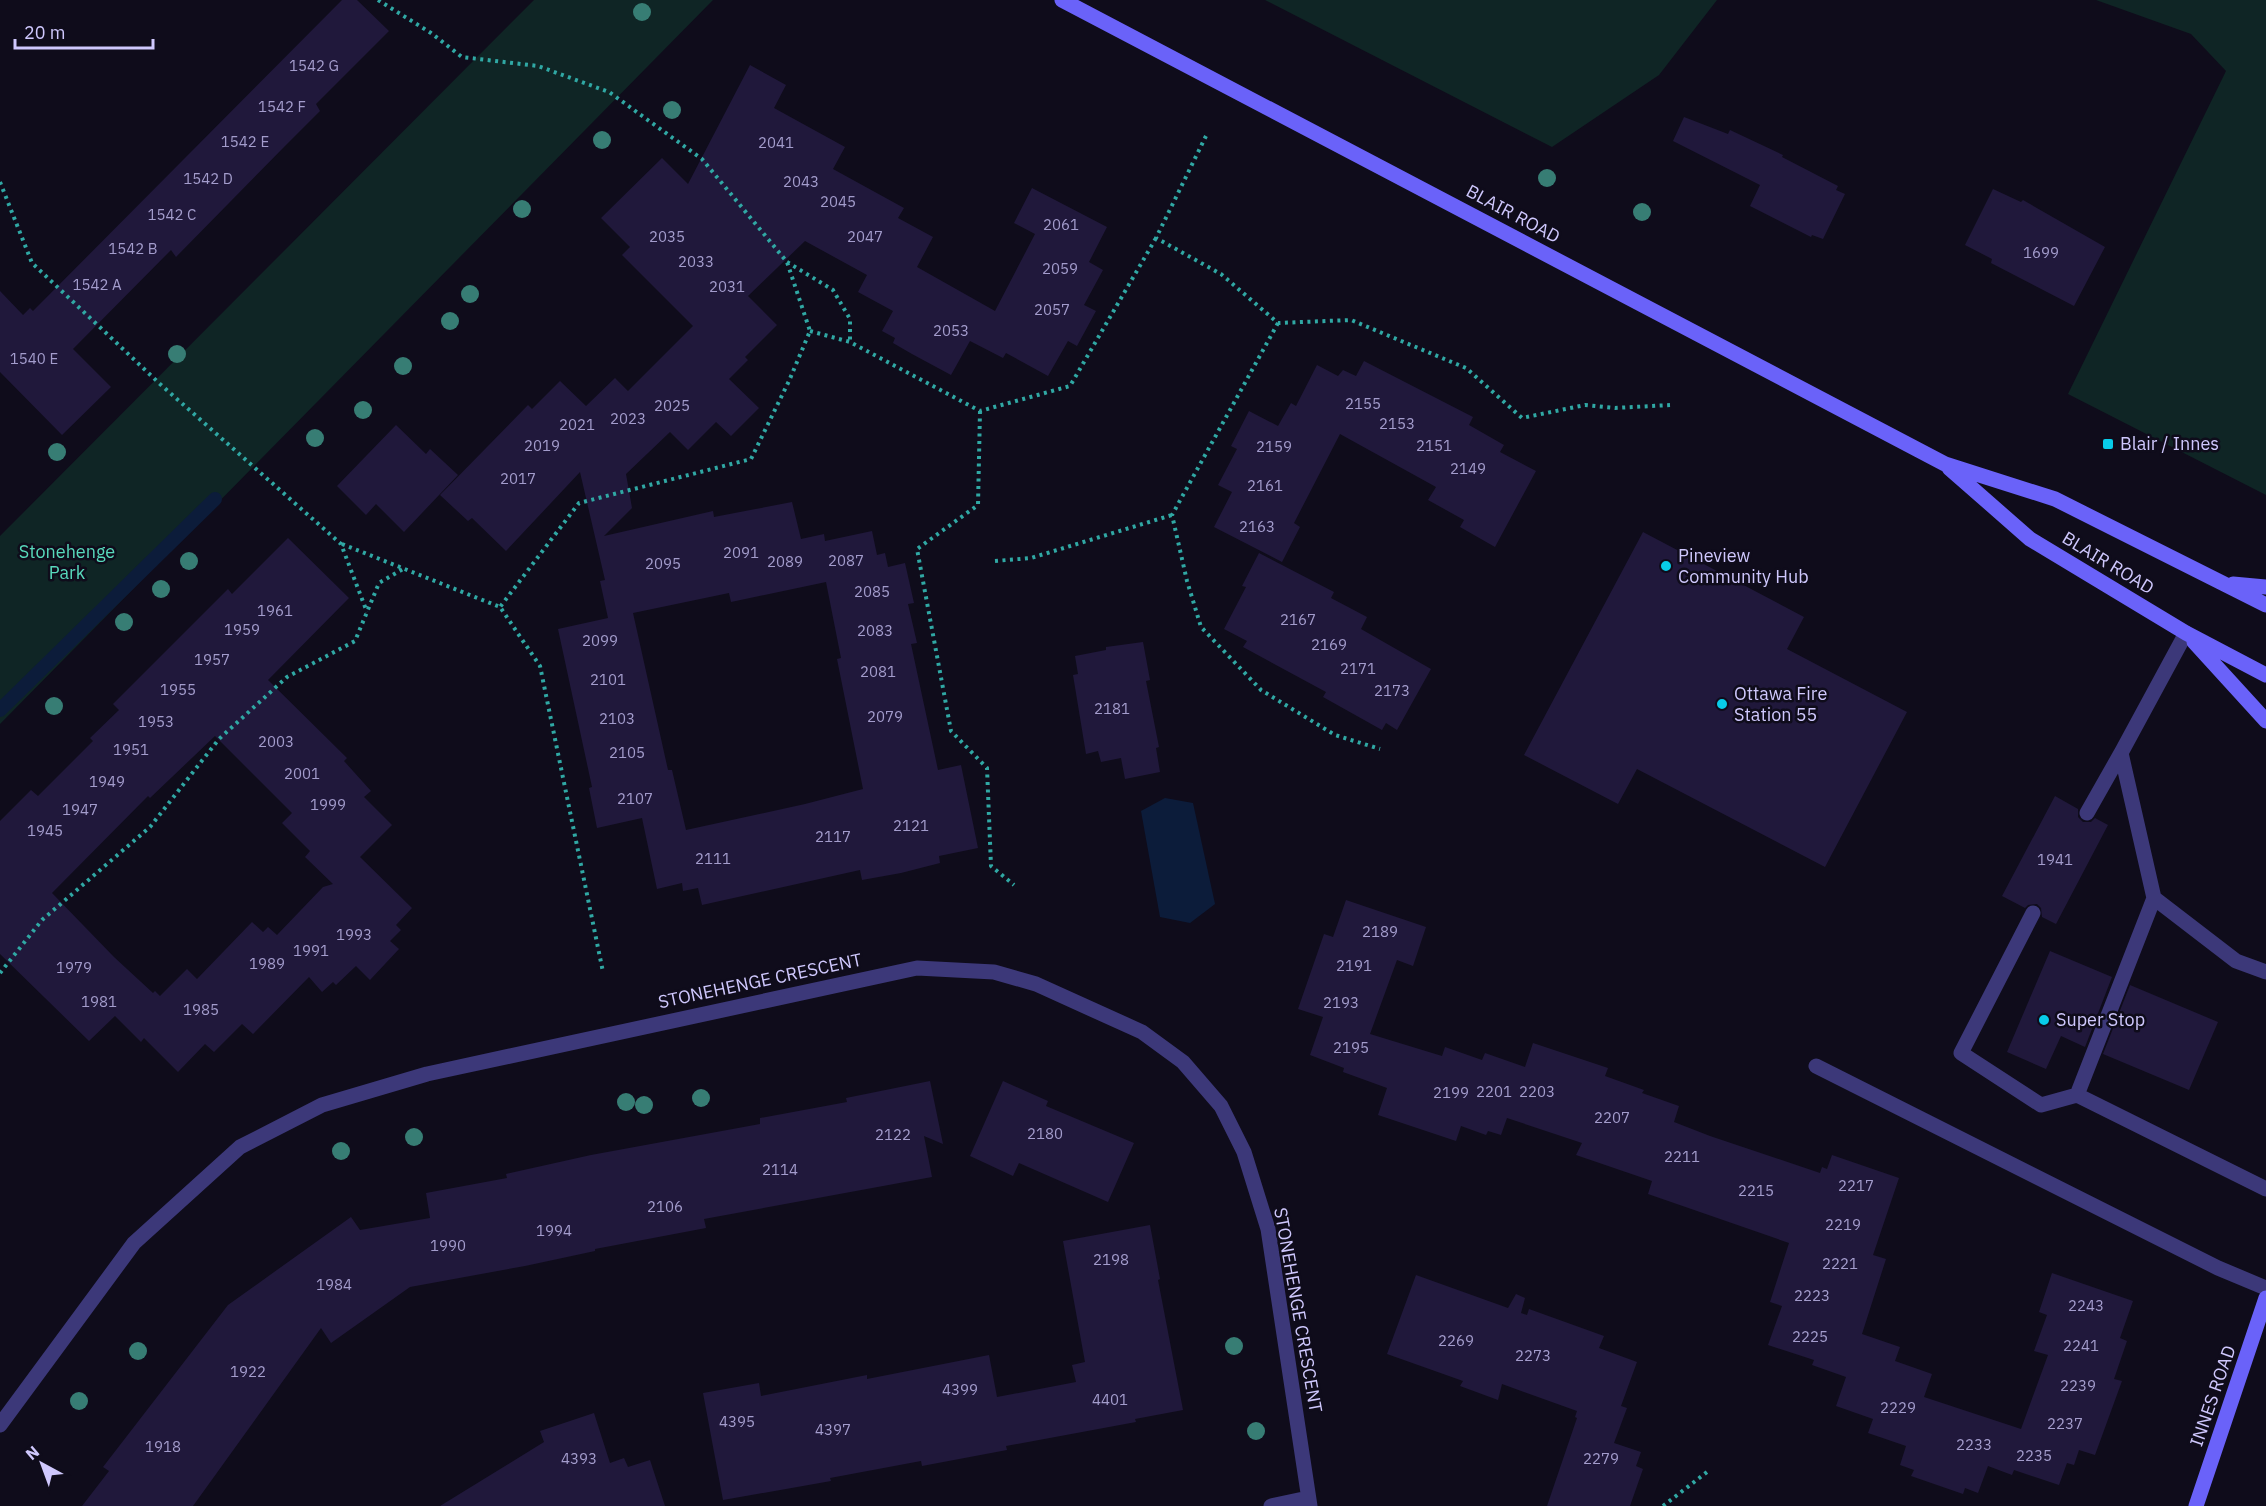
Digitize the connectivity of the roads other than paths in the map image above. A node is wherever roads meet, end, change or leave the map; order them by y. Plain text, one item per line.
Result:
1 (1062, 0) edge
2 (1945, 464) junction
3 (2224, 583) junction
4 (2266, 587) edge
5 (2266, 605) edge
6 (2186, 633) junction
7 (2266, 675) edge
8 (2266, 721) edge
9 (2121, 753) junction
10 (2087, 813) dead end
11 (2154, 898) junction
12 (2033, 913) dead end
13 (2266, 972) edge
14 (1816, 1066) dead end
15 (2077, 1095) junction
16 (2266, 1189) edge
17 (2266, 1288) edge
18 (2266, 1298) edge
19 (0, 1425) edge
20 (1309, 1502) edge
21 (1271, 1506) edge
22 (2196, 1506) edge

1 - 2 main road, BLAIR ROAD
2 - 3 main road, BLAIR ROAD
2 - 6 main road, BLAIR ROAD
3 - 4 main road
3 - 5 main road, BLAIR ROAD
6 - 7 main road, BLAIR ROAD
6 - 8 main road
6 - 9 street
9 - 10 street
9 - 11 street
11 - 13 street
11 - 15 street
12 - 15 street
14 - 17 street
15 - 16 street
18 - 22 main road, INNES ROAD
19 - 20 street, STONEHENGE CRESCENT
20 - 21 street

